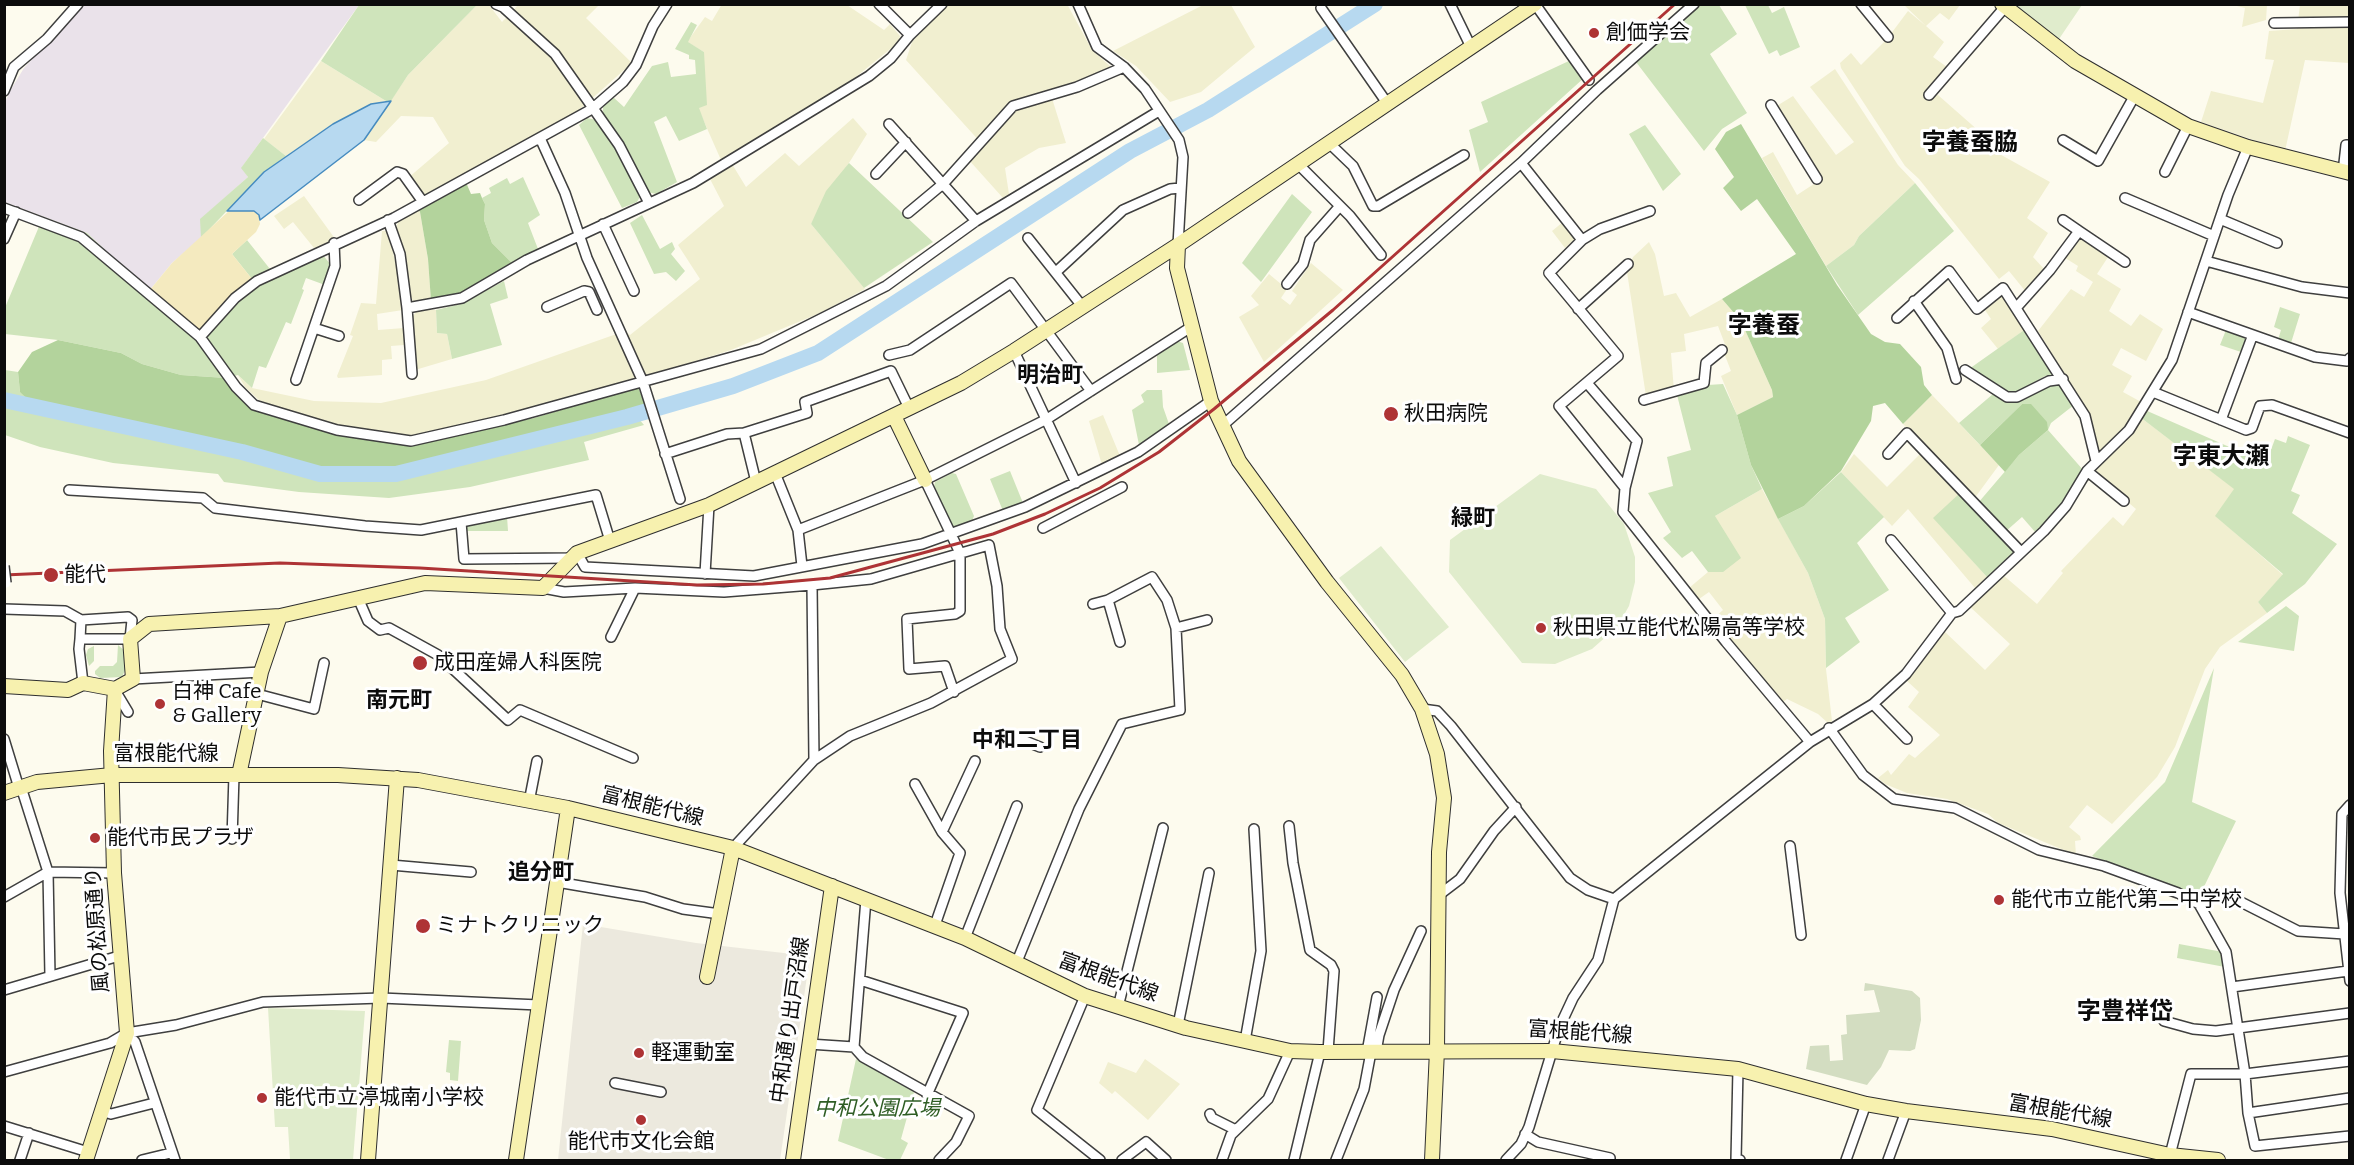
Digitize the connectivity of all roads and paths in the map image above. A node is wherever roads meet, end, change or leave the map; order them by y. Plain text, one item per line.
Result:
1 (78, 4) edge
2 (496, 4) edge
3 (667, 4) edge
4 (879, 4) edge
5 (942, 4) edge
6 (1450, 4) edge
7 (1535, 4) edge
8 (1694, 4) edge
9 (1861, 4) edge
10 (1080, 5) edge
11 (2003, 6) edge
12 (1321, 8) dead end
13 (2349, 22) edge
14 (2274, 23) dead end
15 (910, 35) junction
16 (1888, 37) dead end
17 (1471, 47) junction
18 (9, 65) edge
19 (1124, 67) junction
20 (1589, 80) dead end
21 (4, 91) edge
22 (1929, 94) dead end
23 (2135, 96) junction
24 (1387, 103) junction
25 (1771, 105) dead end
26 (592, 109) junction
27 (1161, 113) junction
28 (889, 124) dead end
29 (2188, 126) junction
30 (540, 138) junction
31 (2064, 140) dead end
32 (906, 142) junction
33 (1328, 142) junction
34 (2349, 145) edge
35 (2248, 147) junction
36 (1464, 154) dead end
37 (1297, 163) junction
38 (1521, 163) junction
39 (2165, 172) dead end
40 (2346, 172) edge
41 (876, 174) dead end
42 (1816, 179) dead end
43 (944, 183) junction
44 (1180, 188) junction
45 (2125, 198) dead end
46 (359, 200) dead end
47 (423, 202) junction
48 (649, 203) junction
49 (1340, 206) junction
50 (4, 208) edge
51 (1650, 211) dead end
52 (16, 212) junction
53 (908, 213) dead end
54 (2220, 219) junction
55 (388, 220) junction
56 (2063, 220) dead end
57 (976, 221) junction
58 (603, 224) junction
59 (2079, 231) junction
60 (580, 235) junction
61 (2214, 236) junction
62 (1028, 238) dead end
63 (4, 239) edge
64 (1582, 240) junction
65 (334, 243) junction
66 (2277, 243) dead end
67 (1178, 245) junction
68 (1381, 255) dead end
69 (2206, 261) junction
70 (2126, 262) dead end
71 (1628, 264) dead end
72 (1056, 272) junction
73 (1287, 284) dead end
74 (634, 291) dead end
75 (2349, 293) edge
76 (1914, 301) junction
77 (1082, 306) junction
78 (547, 307) dead end
79 (407, 308) junction
80 (2016, 308) junction
81 (1578, 309) junction
82 (597, 310) dead end
83 (2188, 312) junction
84 (1897, 318) dead end
85 (1191, 327) junction
86 (314, 328) junction
87 (1046, 329) junction
88 (339, 336) dead end
89 (200, 337) junction
90 (2252, 337) junction
91 (1722, 350) dead end
92 (1014, 351) junction
93 (890, 355) dead end
94 (2349, 358) edge
95 (1965, 370) dead end
96 (412, 374) dead end
97 (1956, 379) dead end
98 (2063, 379) junction
99 (296, 380) dead end
100 (1587, 383) junction
101 (643, 386) junction
102 (1091, 391) junction
103 (2153, 392) junction
104 (1644, 400) dead end
105 (1211, 401) junction
106 (909, 408) junction
107 (894, 416) junction
108 (1047, 419) junction
109 (2221, 420) junction
110 (1222, 426) junction
111 (744, 433) junction
112 (2349, 433) edge
113 (665, 454) junction
114 (1888, 454) dead end
115 (2096, 461) junction
116 (2087, 471) junction
117 (775, 473) junction
118 (925, 480) junction
119 (756, 482) junction
120 (1076, 483) junction
121 (1122, 487) dead end
122 (1625, 488) junction
123 (69, 490) dead end
124 (680, 499) dead end
125 (2124, 501) dead end
126 (709, 505) junction
127 (461, 522) junction
128 (1042, 528) dead end
129 (798, 530) junction
130 (953, 535) junction
131 (1891, 540) dead end
132 (610, 541) junction
133 (2021, 552) junction
134 (960, 553) junction
135 (574, 556) junction
136 (4, 566) edge
137 (802, 566) junction
138 (705, 574) junction
139 (6, 583) edge
140 (812, 585) junction
141 (543, 588) junction
142 (634, 588) junction
143 (358, 598) junction
144 (1107, 600) junction
145 (1093, 604) dead end
146 (4, 609) edge
147 (1952, 614) junction
148 (280, 616) junction
149 (81, 620) junction
150 (1207, 620) dead end
151 (1176, 628) junction
152 (611, 637) dead end
153 (80, 639) junction
154 (130, 639) junction
155 (1120, 642) dead end
156 (324, 663) dead end
157 (261, 672) junction
158 (133, 679) junction
159 (83, 683) junction
160 (5, 686) edge
161 (115, 689) junction
162 (954, 692) junction
163 (257, 694) junction
164 (4, 696) edge
165 (1873, 704) junction
166 (1422, 709) junction
167 (128, 712) dead end
168 (1829, 728) junction
169 (1015, 737) dead end
170 (1907, 739) dead end
171 (4, 740) edge
172 (1809, 742) junction
173 (1040, 747) dead end
174 (633, 758) dead end
175 (814, 760) junction
176 (537, 761) dead end
177 (975, 761) dead end
178 (112, 775) junction
179 (236, 775) junction
180 (397, 778) junction
181 (915, 784) dead end
182 (20, 787) junction
183 (4, 794) edge
184 (529, 802) junction
185 (2349, 805) edge
186 (1017, 806) dead end
187 (1516, 807) junction
188 (568, 808) junction
189 (1289, 826) dead end
190 (1163, 828) dead end
191 (1254, 829) dead end
192 (942, 832) junction
193 (232, 839) dead end
194 (1790, 846) dead end
195 (733, 848) junction
196 (391, 865) junction
197 (48, 872) junction
198 (471, 872) dead end
199 (114, 873) junction
200 (1209, 873) dead end
201 (557, 882) junction
202 (832, 886) junction
203 (1439, 895) junction
204 (4, 897) edge
205 (2233, 897) dead end
206 (866, 899) junction
207 (1614, 899) junction
208 (720, 914) junction
209 (935, 925) junction
210 (1421, 931) dead end
211 (2345, 934) junction
212 (1801, 935) dead end
213 (965, 938) junction
214 (119, 956) junction
215 (1016, 964) junction
216 (50, 976) junction
217 (2349, 976) edge
218 (707, 977) dead end
219 (860, 980) junction
220 (2232, 987) junction
221 (4, 990) edge
222 (1085, 996) junction
223 (1377, 997) dead end
224 (381, 998) junction
225 (538, 1005) junction
226 (1118, 1007) junction
227 (2349, 1013) edge
228 (2164, 1021) dead end
229 (1178, 1025) junction
230 (2237, 1029) junction
231 (127, 1033) junction
232 (1245, 1041) junction
233 (808, 1044) junction
234 (854, 1047) junction
235 (1437, 1050) junction
236 (1290, 1051) junction
237 (1552, 1051) junction
238 (1324, 1052) junction
239 (1371, 1052) junction
240 (2349, 1062) edge
241 (1738, 1069) junction
242 (4, 1072) edge
243 (2245, 1074) junction
244 (615, 1083) dead end
245 (661, 1092) dead end
246 (927, 1095) junction
247 (2349, 1098) edge
248 (154, 1102) junction
249 (1866, 1104) junction
250 (101, 1111) junction
251 (1906, 1111) junction
252 (2247, 1113) junction
253 (1210, 1114) dead end
254 (4, 1126) edge
255 (1236, 1130) junction
256 (29, 1133) junction
257 (1525, 1134) junction
258 (2349, 1136) edge
259 (1575, 1150) junction
260 (2170, 1155) junction
261 (87, 1156) edge
262 (173, 1157) edge
263 (1610, 1158) dead end
264 (1509, 1159) edge
265 (1737, 1160) edge
266 (20, 1161) edge
267 (142, 1161) edge
268 (368, 1161) edge
269 (516, 1161) edge
270 (793, 1161) edge
271 (939, 1161) edge
272 (1100, 1161) edge
273 (1122, 1161) edge
274 (1166, 1161) edge
275 (1222, 1161) edge
276 (1294, 1161) edge
277 (1336, 1161) edge
278 (1432, 1161) edge
279 (1572, 1161) edge
280 (1846, 1161) edge
281 (1888, 1161) edge
282 (2218, 1161) edge

1 - 18 street
2 - 26 street
3 - 26 street
4 - 15 street
5 - 15 street
6 - 17 street
7 - 17 street
7 - 20 street
8 - 38 street
9 - 16 street
10 - 19 street
11 - 22 street
11 - 23 street
12 - 24 street
13 - 14 street
15 - 48 street
17 - 24 street
18 - 21 street
19 - 27 street
19 - 43 street
23 - 29 street
23 - 31 street
24 - 33 street
25 - 42 street
26 - 30 street
26 - 48 street
27 - 44 street
27 - 57 street
28 - 32 street
29 - 35 street
29 - 39 street
30 - 47 street
30 - 60 street
32 - 41 street
32 - 43 street
33 - 36 street
33 - 37 street
34 - 40 street
35 - 40 street
35 - 54 street
37 - 49 street
37 - 67 street
38 - 64 street
38 - 110 street
43 - 53 street
43 - 57 street
44 - 67 street
44 - 72 street
45 - 61 street
46 - 47 street
47 - 55 street
48 - 58 street
49 - 68 street
49 - 73 street
50 - 52 street
51 - 64 street
52 - 63 street
52 - 89 street
54 - 61 street
54 - 66 street
55 - 65 street
55 - 79 street
56 - 59 street
57 - 101 street
58 - 60 street
58 - 74 street
59 - 70 street
59 - 80 street
60 - 79 street
60 - 101 street
61 - 69 street
62 - 72 street
64 - 81 street
65 - 86 street
65 - 89 street
67 - 77 street
67 - 85 street
69 - 75 street
69 - 83 street
71 - 81 street
72 - 77 street
76 - 80 street
76 - 84 street
76 - 97 street
77 - 87 street
78 - 82 street
79 - 96 street
80 - 98 street
81 - 100 street
83 - 90 street
83 - 103 street
85 - 102 street
85 - 105 street
86 - 88 street
86 - 99 street
87 - 92 street
87 - 93 street
87 - 102 street
89 - 101 street
90 - 94 street
90 - 109 street
91 - 104 street
92 - 106 street
92 - 108 street
95 - 98 street
98 - 115 street
100 - 122 street
100 - 122 street
101 - 113 street
102 - 108 street
103 - 109 street
103 - 115 street
105 - 110 street
105 - 120 street
106 - 107 street
106 - 111 street
107 - 117 street
107 - 118 street
108 - 118 street
108 - 120 street
109 - 112 street
110 - 166 street
111 - 113 street
111 - 119 street
113 - 124 street
114 - 133 street
115 - 116 street
116 - 125 street
116 - 133 street
117 - 119 street
117 - 129 street
118 - 129 street
118 - 130 street
119 - 126 street
120 - 130 street
121 - 128 street
122 - 172 street
123 - 127 street
126 - 132 street
126 - 138 street
127 - 132 street
127 - 135 street
129 - 137 street
130 - 134 street
130 - 137 street
131 - 147 street
132 - 135 street
133 - 147 street
134 - 140 street
134 - 162 street
134 - 162 street
135 - 138 street
135 - 141 street
136 - 139 street, bridge
137 - 138 street
140 - 142 street
140 - 175 street
141 - 142 street
141 - 143 street
142 - 152 street
143 - 148 street
143 - 174 street
144 - 145 street
144 - 151 street
144 - 155 street
146 - 149 street
147 - 165 street
148 - 154 street
148 - 157 street
149 - 153 street
149 - 154 street
150 - 151 street
151 - 215 street
153 - 154 street
153 - 159 street
154 - 158 street
156 - 163 street
157 - 158 street
157 - 163 street
158 - 161 street
159 - 160 street
159 - 161 street
160 - 164 street
161 - 167 street
161 - 178 street, 風の松原通り
162 - 175 street
163 - 179 street
165 - 168 street
165 - 170 street
166 - 187 street
166 - 203 street
168 - 172 street
168 - 220 street
169 - 173 street
171 - 182 street
172 - 207 street
175 - 195 street
176 - 184 street
177 - 192 street
178 - 179 street, 富根能代線
178 - 182 street, 富根能代線
178 - 199 street, 風の松原通り
179 - 180 street, 富根能代線
179 - 193 street
180 - 184 street, 富根能代線
180 - 196 street
181 - 192 street
182 - 183 street, 富根能代線
182 - 197 street
184 - 188 street, 富根能代線
185 - 211 street
186 - 213 street
187 - 203 street
187 - 207 street
188 - 195 street, 富根能代線
188 - 201 street
189 - 238 street
190 - 226 street
191 - 232 street
192 - 209 street
194 - 212 street
195 - 202 street, 富根能代線
195 - 208 street
196 - 198 street
196 - 224 street
197 - 199 street
197 - 204 street
197 - 216 street
199 - 214 street, 風の松原通り
200 - 229 street
201 - 208 street
201 - 225 street
202 - 206 street, 富根能代線
202 - 233 street, 中和通り出戸沼線
203 - 235 street
205 - 211 street
206 - 209 street, 富根能代線
206 - 219 street
207 - 237 street
208 - 218 street
209 - 213 street, 富根能代線
210 - 239 street
211 - 217 street
213 - 215 street, 富根能代線
214 - 216 street
214 - 231 street, 風の松原通り
215 - 222 street, 富根能代線
216 - 221 street
217 - 220 street
219 - 234 street
219 - 246 street
220 - 230 street
222 - 226 street, 富根能代線
222 - 272 street
223 - 239 street
224 - 225 street
224 - 231 street
224 - 268 street
225 - 269 street
226 - 229 street, 富根能代線
227 - 230 street
228 - 230 street
229 - 232 street, 富根能代線
230 - 243 street
231 - 242 street
231 - 248 street
231 - 250 street, 風の松原通り
232 - 236 street, 富根能代線
233 - 234 street
233 - 270 street, 中和通り出戸沼線
234 - 246 street
235 - 237 street, 富根能代線
235 - 239 street, 富根能代線
235 - 278 street
236 - 238 street, 富根能代線
236 - 255 street
237 - 241 street, 富根能代線
237 - 257 street
238 - 239 street, 富根能代線
238 - 276 street
239 - 277 street
240 - 243 street
241 - 249 street, 富根能代線
241 - 265 street
243 - 252 street
243 - 260 street
244 - 245 street
246 - 271 street
247 - 252 street
248 - 250 street
248 - 262 street
249 - 251 street, 富根能代線
249 - 280 street
250 - 261 street, 風の松原通り
251 - 260 street, 富根能代線
251 - 281 street
252 - 258 street
253 - 255 street
254 - 256 street
255 - 275 street
256 - 261 street
256 - 266 street
257 - 259 street
257 - 264 street
259 - 263 street
259 - 279 street
260 - 282 street, 富根能代線
262 - 267 street
273 - 274 street

